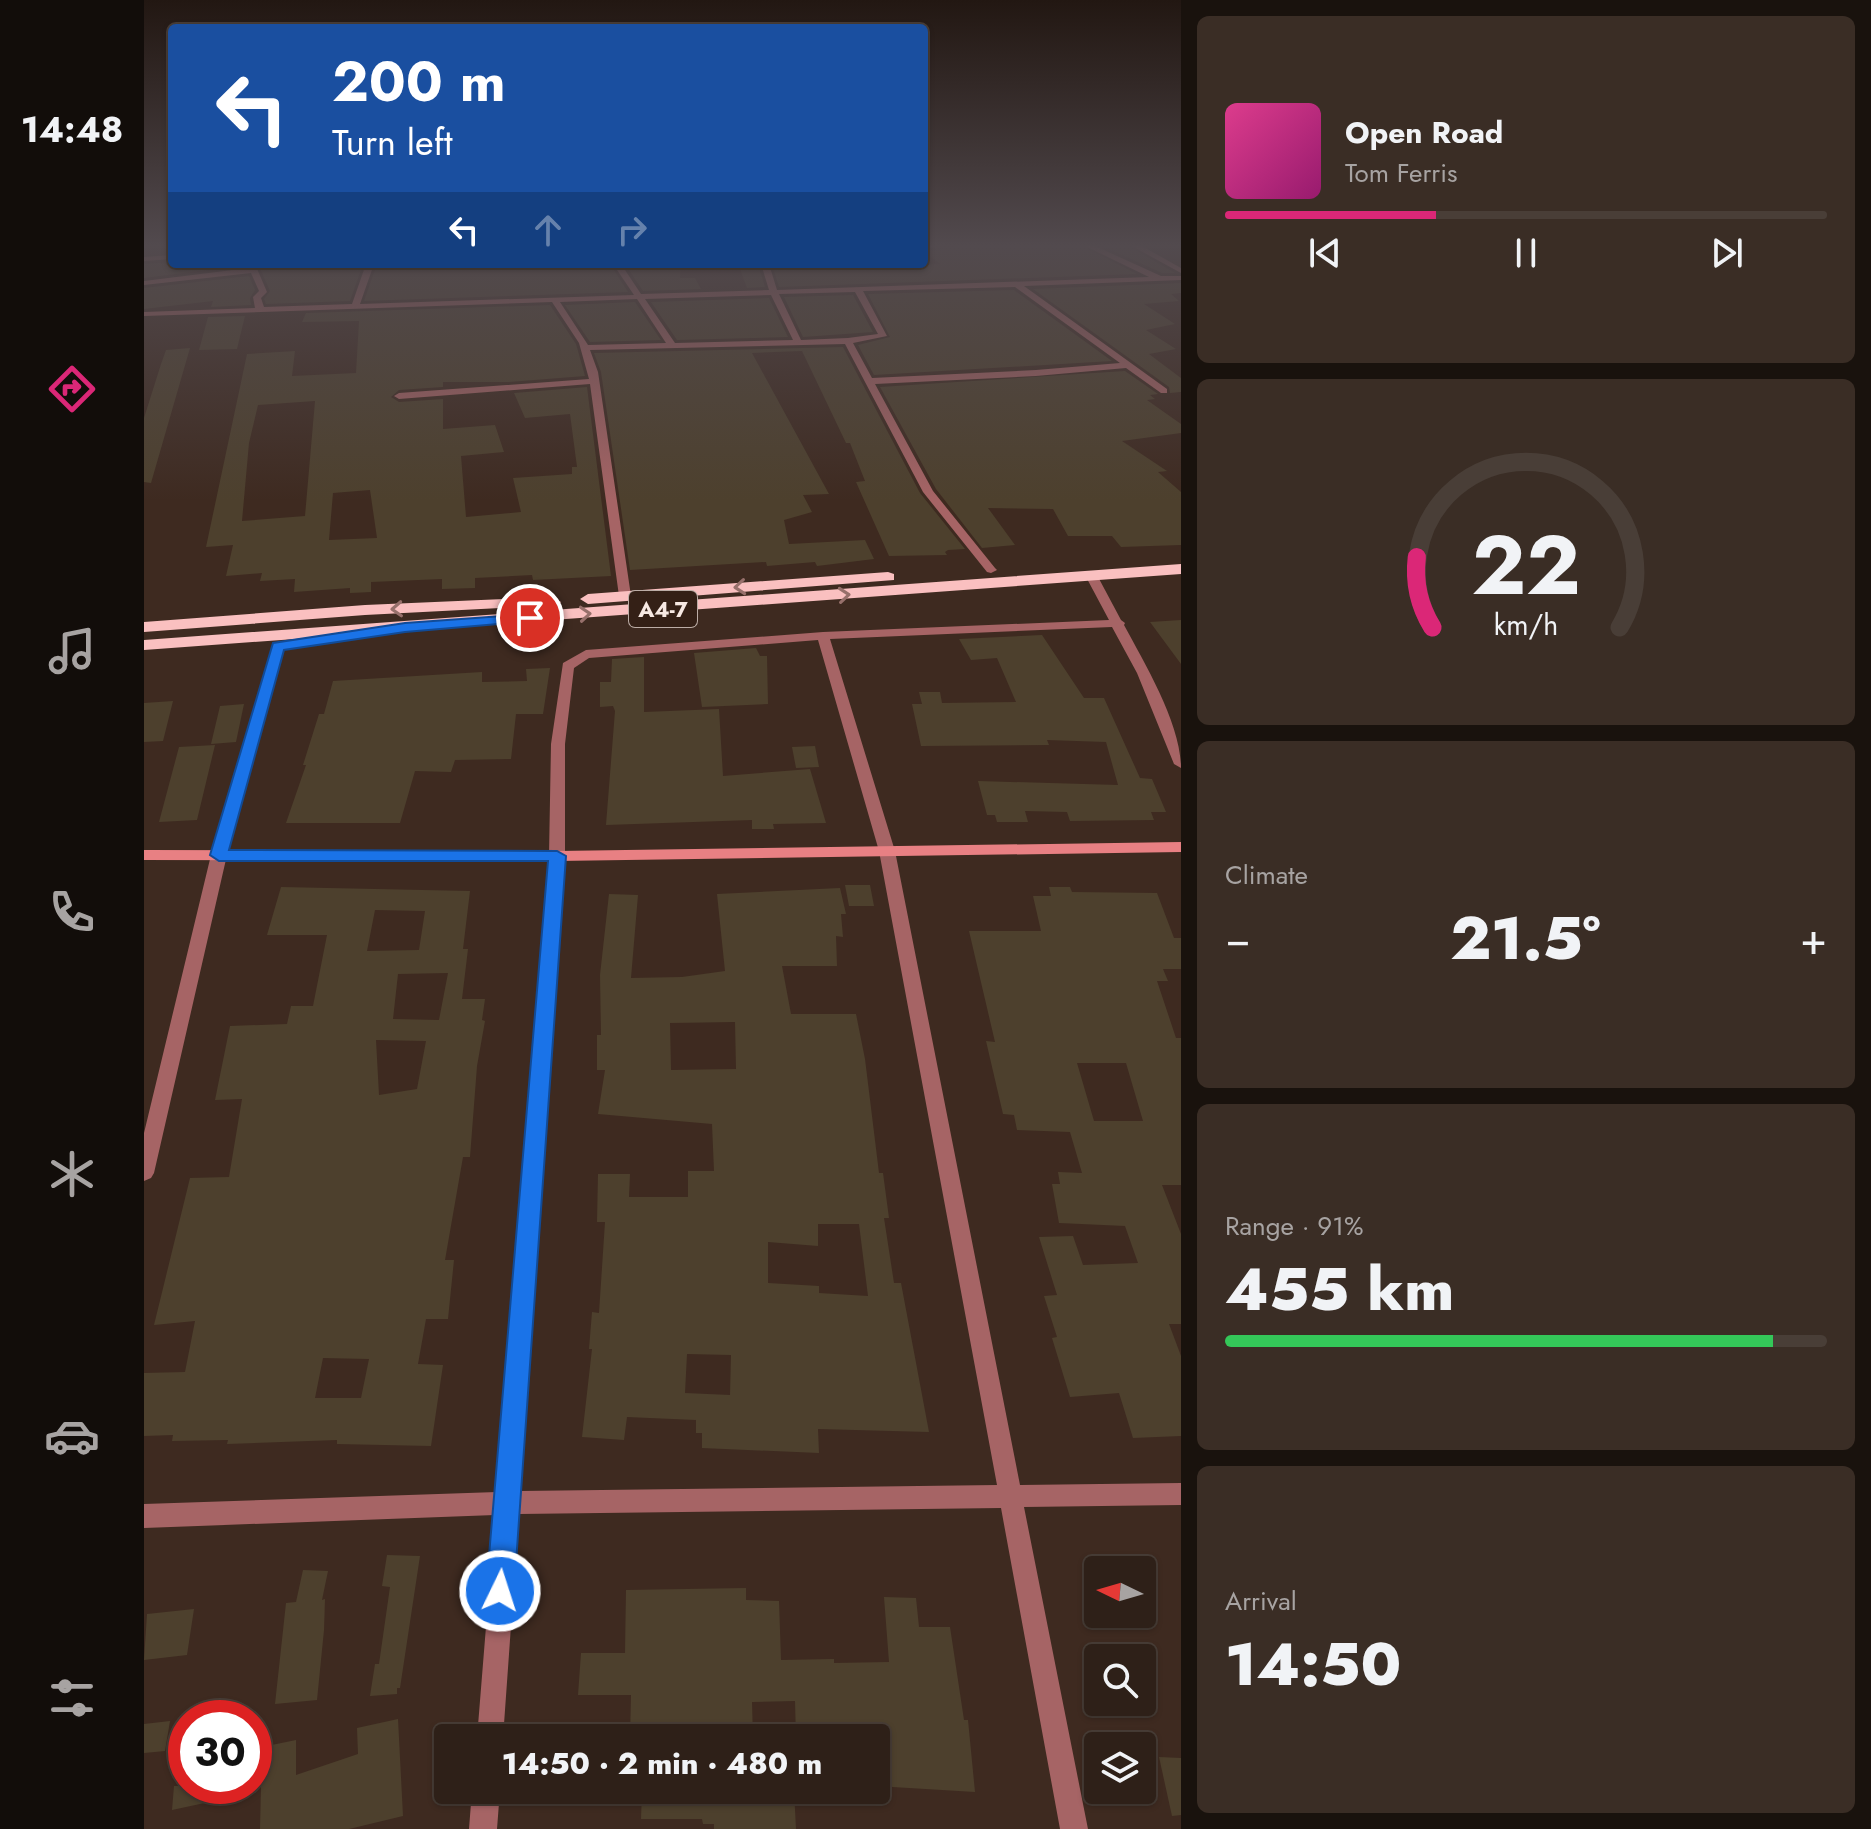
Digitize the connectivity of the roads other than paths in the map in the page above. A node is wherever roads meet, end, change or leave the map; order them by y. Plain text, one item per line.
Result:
1 (574, 330) edge
2 (662, 330) edge
3 (792, 330) edge
4 (880, 330) edge
5 (1081, 330) edge
6 (848, 341) junction
7 (798, 342) junction
8 (671, 344) junction
9 (585, 348) junction
10 (1129, 365) junction
11 (594, 381) junction
12 (871, 381) junction
13 (1164, 391) dead end
14 (399, 396) dead end
15 (1181, 557) edge
16 (1181, 569) edge
17 (991, 570) junction
18 (1091, 575) junction
19 (625, 596) junction
20 (1119, 623) junction
21 (144, 627) edge
22 (405, 628) junction
23 (823, 636) junction
24 (144, 645) edge
25 (278, 646) junction
26 (144, 657) edge
27 (1181, 764) edge
28 (1181, 847) edge
29 (887, 851) junction
30 (144, 855) edge
31 (219, 855) junction
32 (557, 856) junction
33 (144, 1173) edge
34 (1181, 1494) edge
35 (1012, 1499) junction
36 (506, 1503) junction
37 (144, 1516) edge
38 (491, 1724) edge
39 (485, 1804) edge
40 (483, 1829) edge
41 (1074, 1829) edge

1 - 9 street
2 - 8 street
3 - 7 street
4 - 6 street
5 - 10 street
6 - 7 street
6 - 12 street
7 - 8 street
8 - 9 street
9 - 11 street
10 - 12 street
10 - 13 street
11 - 14 street
11 - 19 street
12 - 17 street
15 - 17 highway, A4-7
16 - 18 highway, A4-7
17 -> 19 highway, A4-7
18 - 20 street
22 -> 18 highway, A4-7
19 -> 21 highway, A4-7
20 - 23 street
20 - 27 street
22 - 24 highway, A4-7
22 - 25 highway
23 - 29 street
23 - 32 street
25 - 26 highway
25 - 31 street
28 - 29 main road
29 - 32 main road
29 - 35 street
30 - 31 main road
31 - 32 main road
31 - 33 street
32 - 36 street
34 - 35 street
35 - 36 street
35 - 41 street
36 - 37 street
36 - 38 street
39 - 40 street

